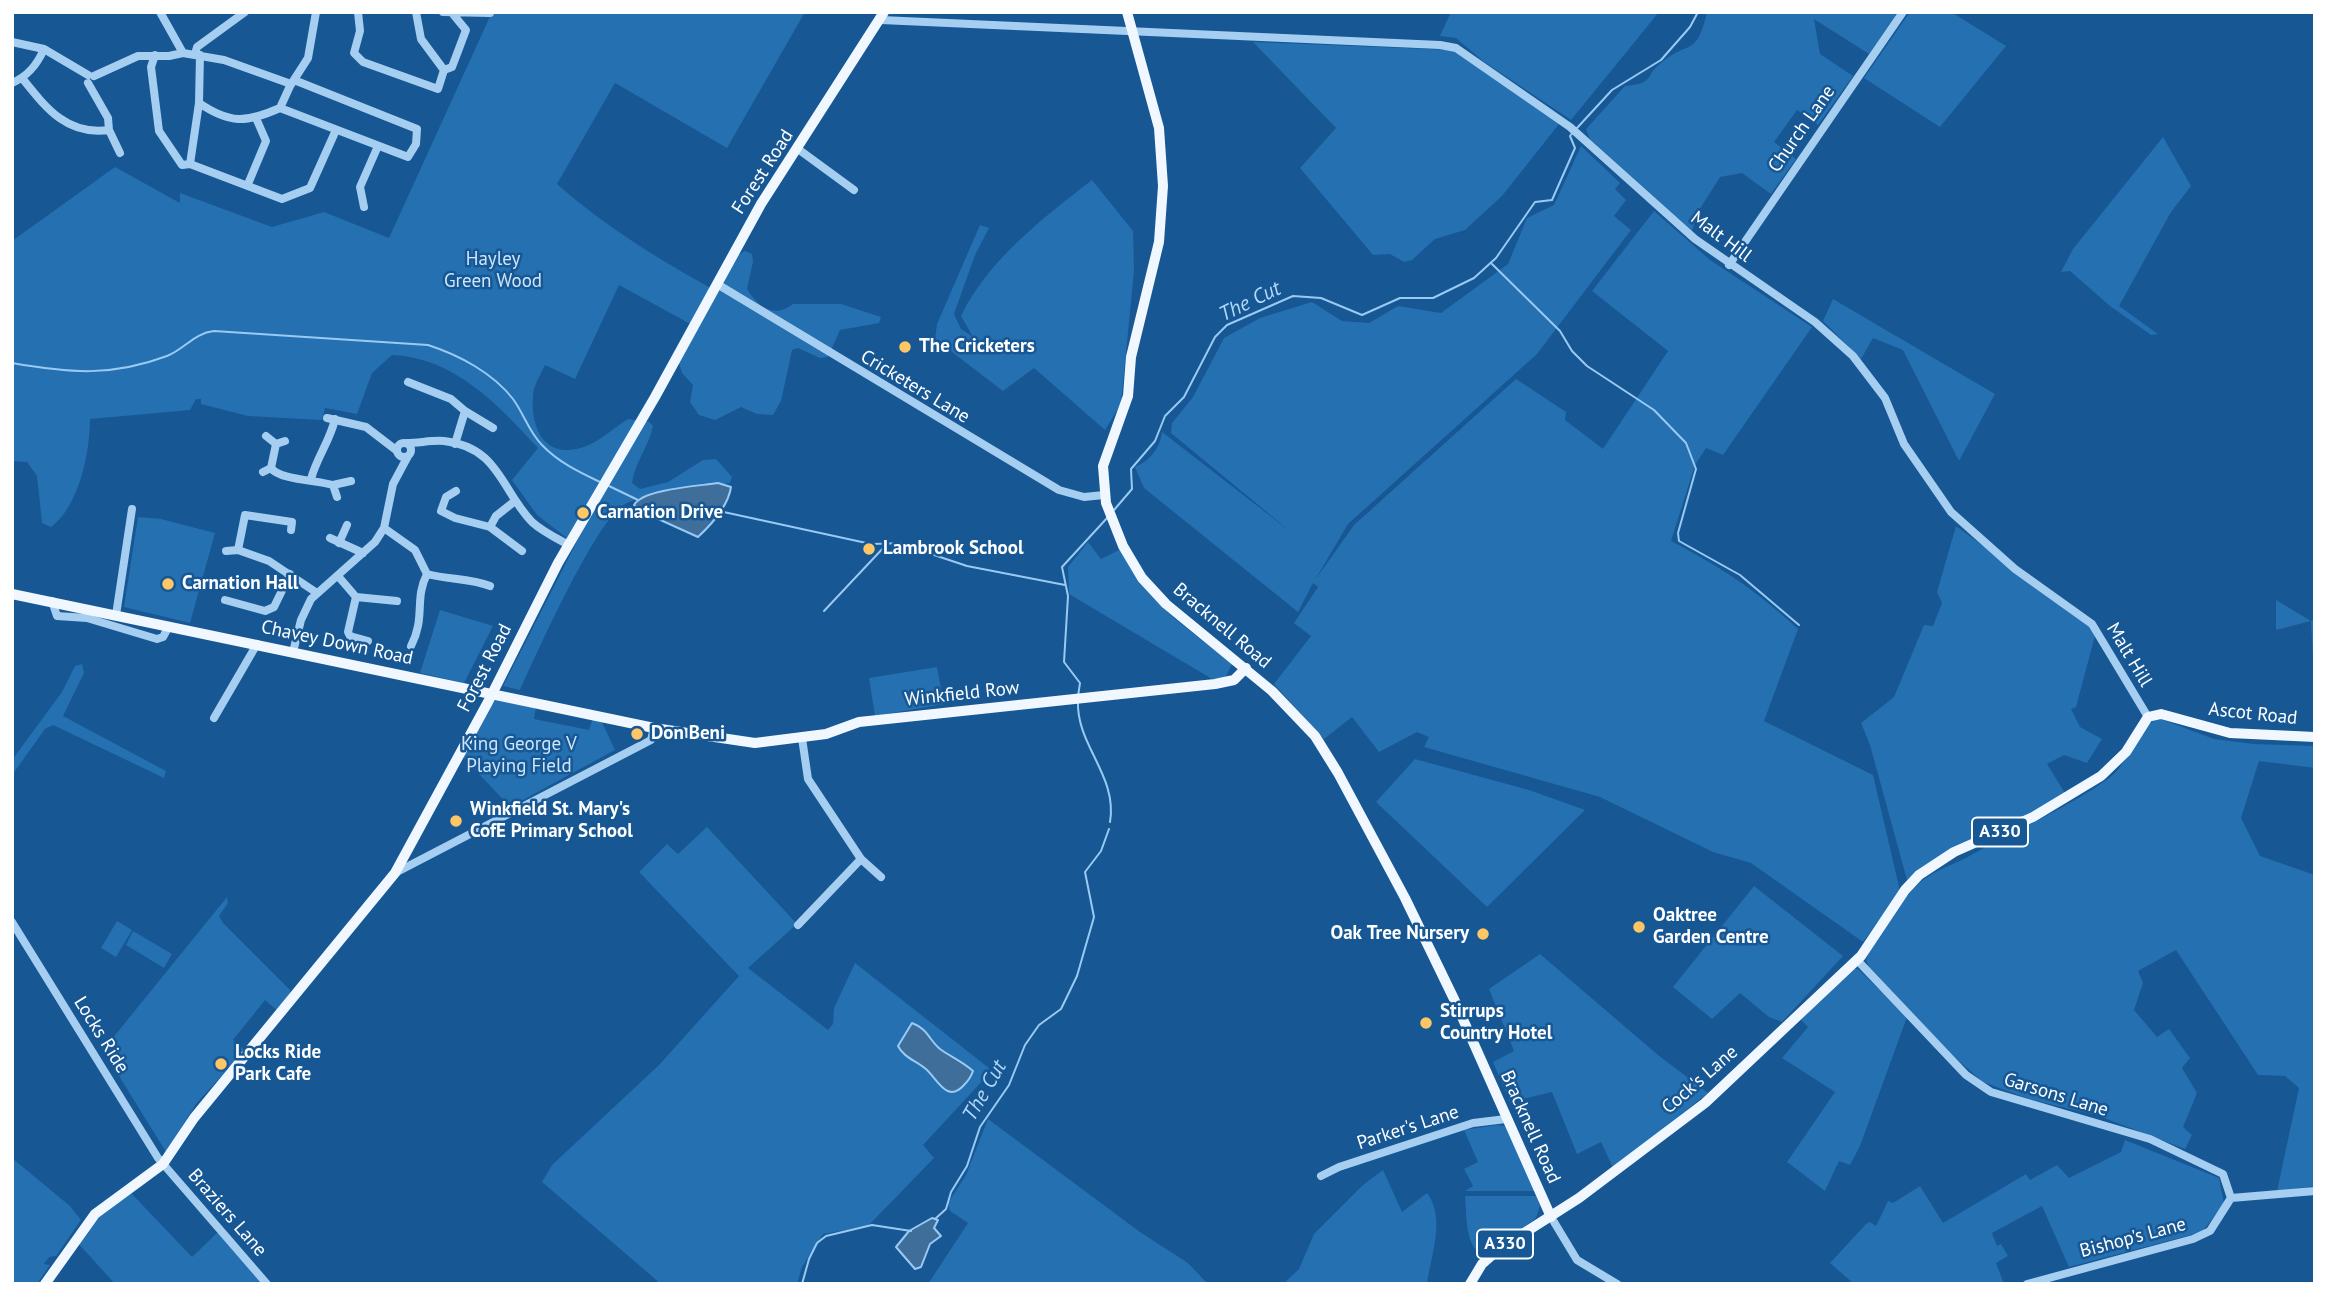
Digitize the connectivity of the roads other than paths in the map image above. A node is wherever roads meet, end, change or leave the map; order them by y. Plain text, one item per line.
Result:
1 (160, 12) edge
2 (245, 12) edge
3 (316, 12) edge
4 (358, 12) edge
5 (416, 12) edge
6 (1128, 12) edge
7 (1903, 12) edge
8 (447, 13) edge
9 (490, 13) edge
10 (883, 16) edge
11 (1132, 31) junction
12 (12, 42) edge
13 (44, 49) junction
14 (183, 53) junction
15 (198, 54) junction
16 (155, 55) junction
17 (444, 70) junction
18 (22, 78) junction
19 (89, 79) junction
20 (292, 82) junction
21 (12, 83) edge
22 (199, 103) junction
23 (280, 108) junction
24 (256, 118) junction
25 (109, 130) junction
26 (336, 130) junction
27 (378, 146) junction
28 (798, 149) junction
29 (120, 153) dead end
30 (190, 164) junction
31 (248, 184) junction
32 (854, 190) dead end
33 (364, 207) dead end
34 (1729, 265) junction
35 (717, 284) junction
36 (408, 382) dead end
37 (465, 411) junction
38 (493, 428) dead end
39 (266, 436) dead end
40 (456, 444) junction
41 (403, 449) junction
42 (311, 479) junction
43 (351, 481) dead end
44 (333, 485) junction
45 (456, 491) dead end
46 (1104, 495) junction
47 (337, 497) dead end
48 (515, 501) junction
49 (132, 509) dead end
50 (347, 525) dead end
51 (490, 527) junction
52 (384, 528) junction
53 (291, 530) dead end
54 (330, 538) dead end
55 (339, 542) junction
56 (569, 545) junction
57 (238, 550) junction
58 (226, 551) dead end
59 (522, 551) dead end
60 (363, 553) junction
61 (290, 574) junction
62 (427, 574) junction
63 (338, 576) junction
64 (490, 586) dead end
65 (317, 593) junction
66 (12, 594) edge
67 (356, 597) junction
68 (225, 600) dead end
69 (52, 601) junction
70 (397, 601) dead end
71 (116, 615) junction
72 (169, 626) junction
73 (368, 641) dead end
74 (257, 644) junction
75 (411, 646) dead end
76 (293, 652) junction
77 (1246, 668) junction
78 (492, 694) junction
79 (2148, 716) junction
80 (215, 718) dead end
81 (654, 728) junction
82 (678, 730) junction
83 (2315, 737) edge
84 (802, 738) junction
85 (651, 740) junction
86 (861, 859) junction
87 (395, 873) junction
88 (881, 877) dead end
89 (12, 922) edge
90 (798, 925) dead end
91 (1859, 958) junction
92 (1506, 1119) junction
93 (163, 1164) junction
94 (1321, 1176) dead end
95 (2315, 1191) edge
96 (2231, 1198) junction
97 (1550, 1217) junction
98 (45, 1284) edge
99 (267, 1284) edge
100 (1470, 1284) edge
101 (1617, 1284) edge
102 (2027, 1284) edge

1 - 14 street
2 - 15 street
3 - 20 street
4 - 17 street
5 - 17 street
6 - 11 main road, Bracknell Road
7 - 34 street, Church Lane
8 - 9 street
8 - 17 street
10 - 11 street, Malt Hill
10 - 28 main road, Forest Road
11 - 34 street, Malt Hill
11 - 46 main road, Bracknell Road
12 - 13 street
13 - 18 street
13 - 19 street
14 - 15 street
14 - 16 street
15 - 20 street
15 - 22 street
16 - 19 street
16 - 30 street
18 - 21 street
18 - 25 street
19 - 25 street
20 - 23 street
20 - 27 street
22 - 24 street
22 - 30 street
23 - 24 street
23 - 26 street
24 - 31 street
25 - 29 street
26 - 27 street
26 - 31 street
27 - 33 street
28 - 32 street
28 - 35 main road, Forest Road
30 - 31 street
34 - 79 street, Malt Hill
35 - 46 street, Cricketers Lane
35 - 56 main road, Forest Road
36 - 37 street
37 - 38 street
37 - 40 street
39 - 42 street
40 - 41 street
40 - 48 street
41 - 42 street
41 - 52 street
42 - 44 street
43 - 44 street
44 - 47 street
45 - 51 street
46 - 77 main road, Bracknell Road
48 - 51 street
48 - 56 street
49 - 71 street
50 - 55 street
51 - 59 street
52 - 60 street
52 - 62 street
53 - 57 street
54 - 55 street
55 - 60 street
56 - 78 main road, Forest Road
57 - 58 street
57 - 61 street
60 - 63 street
61 - 65 street
61 - 68 street
62 - 64 street
62 - 75 street
63 - 65 street
63 - 67 street
65 - 76 street
66 - 69 main road, Chavey Down Road
67 - 70 street
67 - 73 street
69 - 71 main road, Chavey Down Road
69 - 72 street
71 - 72 main road, Chavey Down Road
72 - 74 main road, Chavey Down Road
74 - 76 main road, Chavey Down Road
74 - 80 street
76 - 78 main road, Chavey Down Road
77 - 84 main road, Winkfield Row
77 - 92 main road, Bracknell Road
78 - 81 main road, Chavey Down Road
78 - 87 main road, Forest Road
79 - 83 main road, Ascot Road
79 - 91 main road, A330
81 - 82 main road, Winkfield Row
81 - 85 street
82 - 84 main road, Winkfield Row
82 - 85 street, Winkfield Row
84 - 86 street
85 - 87 street, Winkfield Row
86 - 88 street
86 - 90 street
87 - 93 main road, Forest Road
89 - 93 street, Locks Ride
91 - 96 street, Garsons Lane
91 - 97 main road, Cock's Lane / A330
92 - 94 street, Parker's Lane
92 - 97 main road, Bracknell Road
93 - 98 main road, Forest Road
93 - 99 street, Braziers Lane
95 - 96 street
96 - 102 street, Bishop's Lane
97 - 100 main road, A330
97 - 101 street

